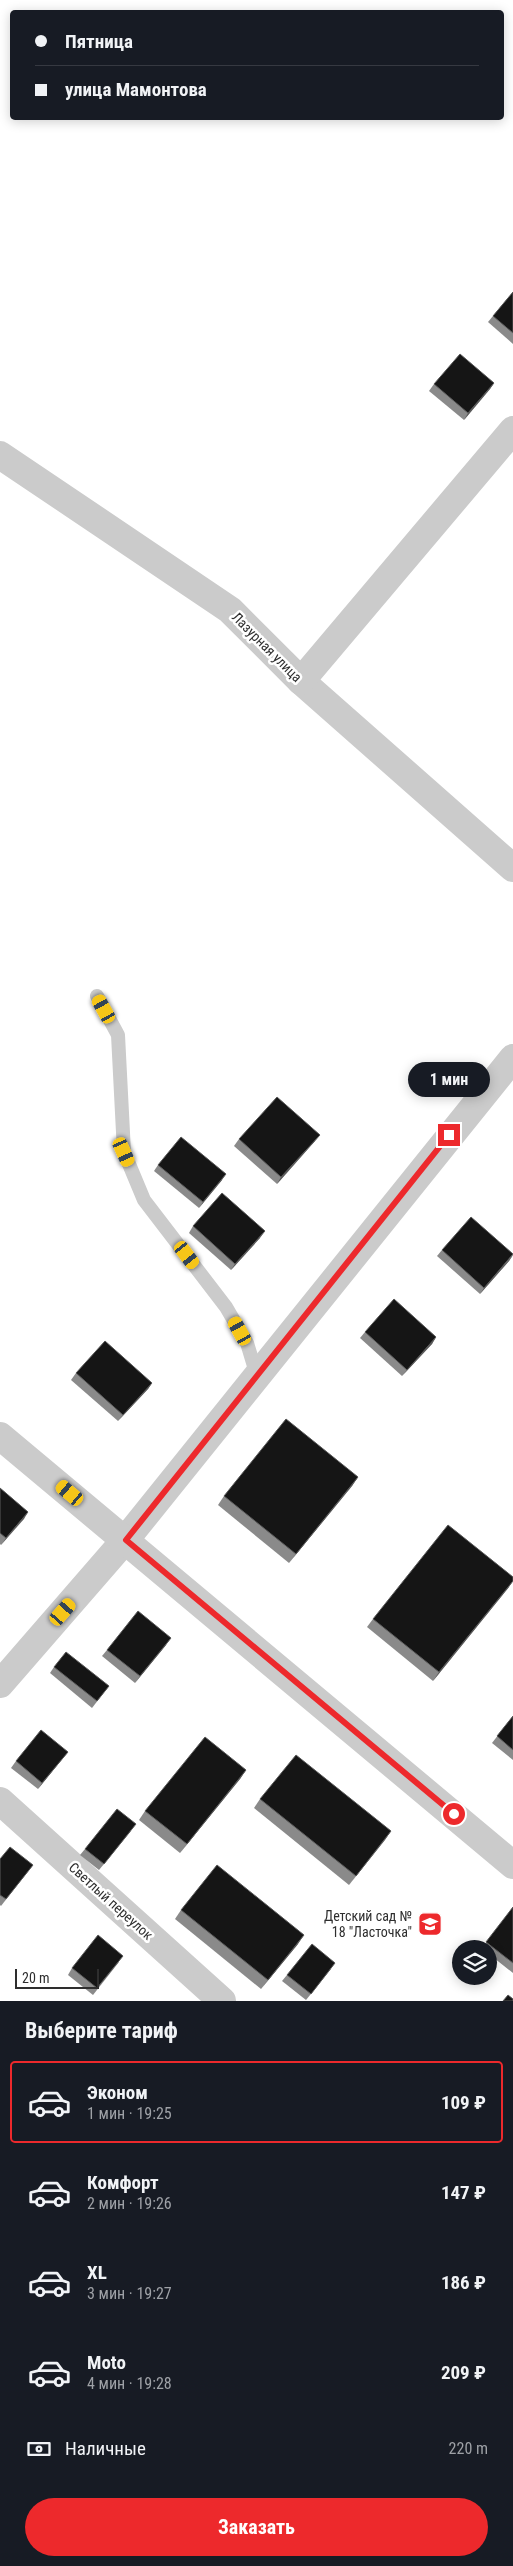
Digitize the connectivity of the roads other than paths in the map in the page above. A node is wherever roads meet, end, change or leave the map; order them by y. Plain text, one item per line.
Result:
1 (513, 430) edge
2 (0, 455) edge
3 (301, 681) junction
4 (513, 868) edge
5 (97, 996) dead end
6 (513, 1058) edge
7 (257, 1376) junction
8 (0, 1436) edge
9 (126, 1540) junction
10 (0, 1684) edge
11 (0, 1801) edge
12 (513, 1865) edge
13 (222, 2001) edge

1 - 3 street
2 - 3 street, Лазурная улица
3 - 4 street, Лазурная улица
5 - 7 lane
6 - 7 street
7 - 9 street
8 - 9 street
9 - 10 street
9 - 12 street
11 - 13 street, Светлый переулок

